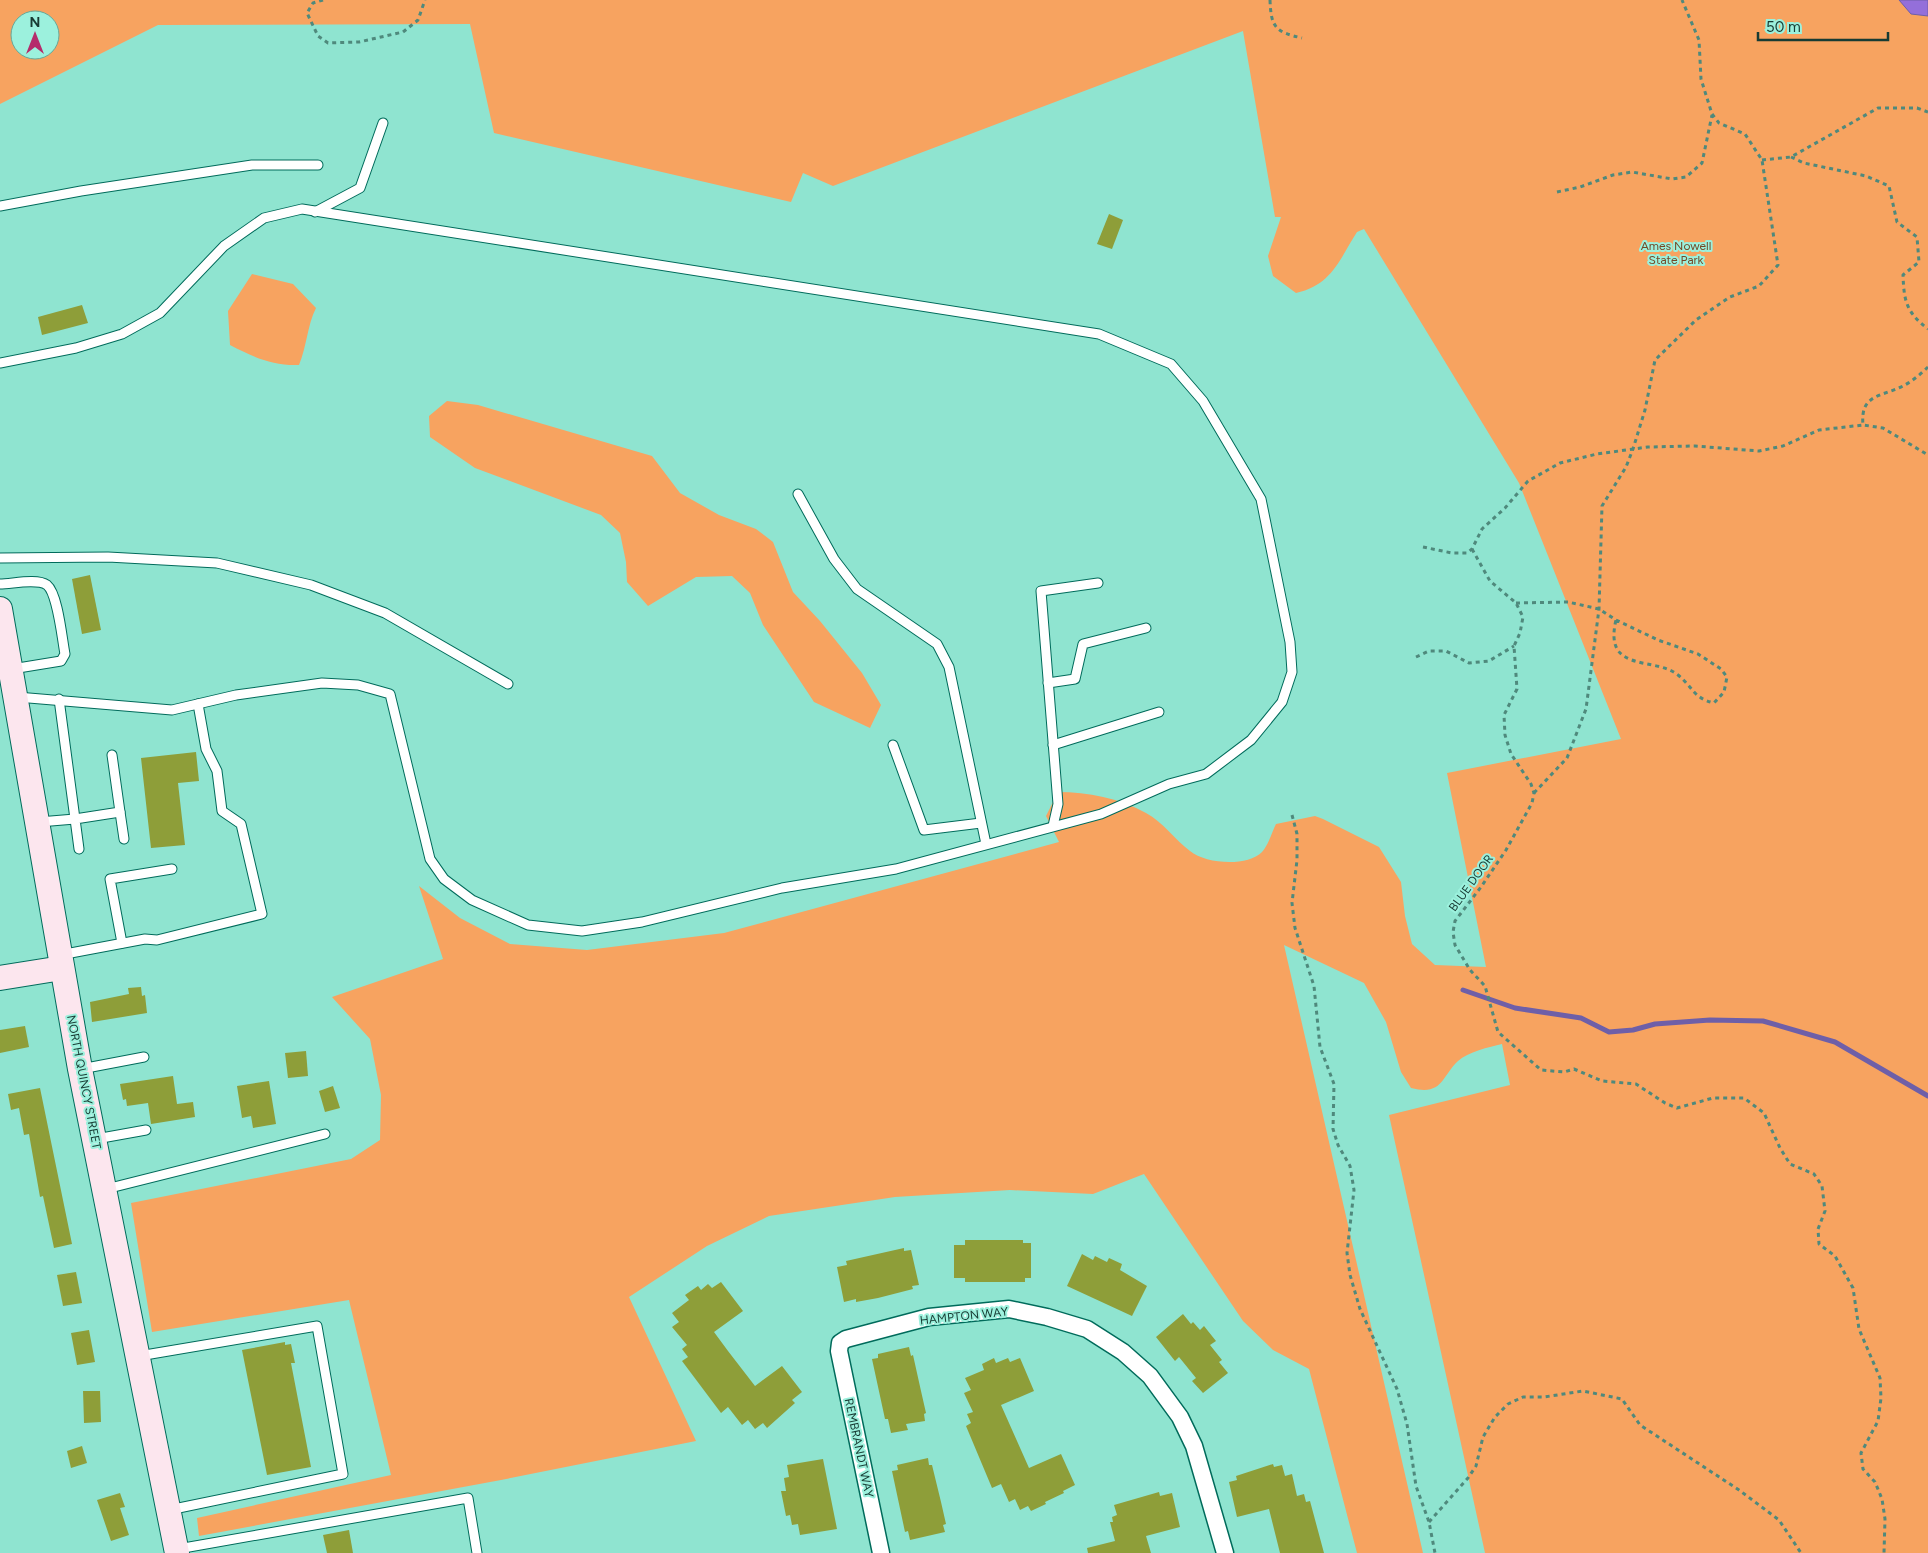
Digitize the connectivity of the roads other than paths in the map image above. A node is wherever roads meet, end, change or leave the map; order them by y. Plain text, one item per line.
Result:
1 (383, 123) dead end
2 (318, 165) dead end
3 (0, 206) edge
4 (315, 212) junction
5 (0, 363) edge
6 (798, 494) dead end
7 (0, 558) edge
8 (1098, 583) dead end
9 (0, 584) edge
10 (0, 609) edge
11 (1146, 628) dead end
12 (10, 670) junction
13 (1048, 683) junction
14 (508, 684) dead end
15 (15, 697) junction
16 (59, 700) junction
17 (198, 704) junction
18 (1159, 712) dead end
19 (893, 746) dead end
20 (1053, 746) junction
21 (112, 755) dead end
22 (120, 812) junction
23 (75, 819) junction
24 (37, 822) junction
25 (981, 824) junction
26 (1053, 826) junction
27 (124, 839) dead end
28 (986, 844) junction
29 (79, 849) dead end
30 (172, 869) dead end
31 (122, 943) junction
32 (61, 962) junction
33 (0, 978) edge
34 (144, 1057) dead end
35 (80, 1069) junction
36 (146, 1130) dead end
37 (325, 1134) dead end
38 (95, 1139) junction
39 (106, 1189) junction
40 (840, 1344) joint
41 (139, 1356) junction
42 (169, 1510) junction
43 (177, 1551) edge
44 (477, 1553) edge
45 (881, 1553) edge
46 (1225, 1553) edge

1 - 4 lane
2 - 3 lane
4 - 5 lane
4 - 26 lane
6 - 25 lane
7 - 14 lane
8 - 13 lane
9 - 12 lane
10 - 12 main road, NORTH QUINCY STREET
11 - 13 lane
12 - 15 main road, NORTH QUINCY STREET
13 - 20 lane
15 - 16 lane
15 - 24 main road, NORTH QUINCY STREET
16 - 17 lane
16 - 23 lane
17 - 28 lane
17 - 31 lane
18 - 20 lane
19 - 25 lane
20 - 26 lane
21 - 22 lane
22 - 23 lane
22 - 27 lane
23 - 24 lane
23 - 29 lane
24 - 32 main road, NORTH QUINCY STREET
25 - 28 lane
26 - 28 lane
30 - 31 lane
31 - 32 lane
32 - 33 main road
32 - 35 main road, NORTH QUINCY STREET
34 - 35 lane
35 - 38 main road, NORTH QUINCY STREET
36 - 38 lane
37 - 39 lane
38 - 39 main road, NORTH QUINCY STREET
39 - 41 main road, NORTH QUINCY STREET
40 - 45 street, REMBRANDT WAY
40 - 46 street, HAMPTON WAY
41 - 42 main road, NORTH QUINCY STREET
41 - 42 lane
42 - 43 main road, NORTH QUINCY STREET
43 - 44 lane

